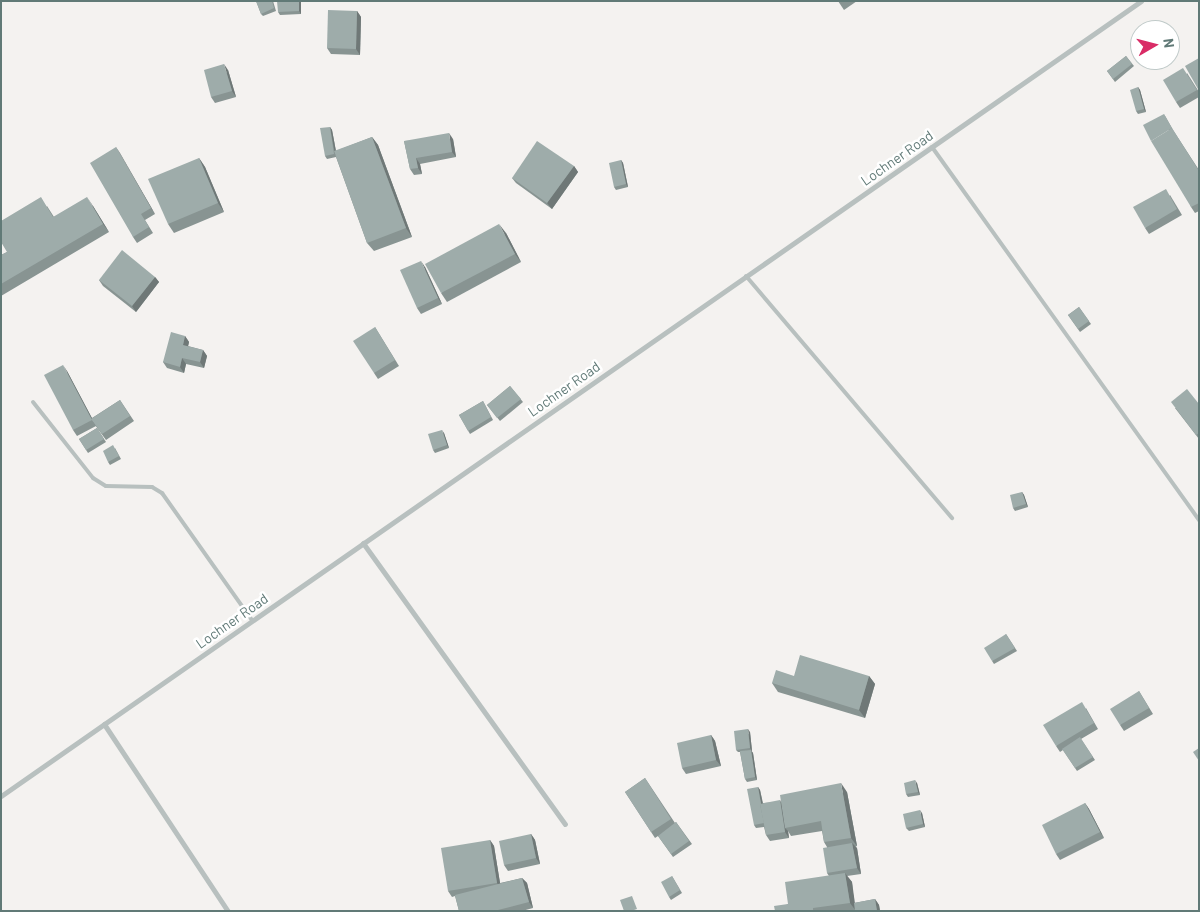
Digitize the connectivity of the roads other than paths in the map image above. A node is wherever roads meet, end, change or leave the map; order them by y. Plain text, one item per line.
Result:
1 (1141, 1) edge
2 (932, 147) junction
3 (746, 276) junction
4 (33, 402) dead end
5 (952, 518) dead end
6 (1199, 520) edge
7 (363, 543) junction
8 (252, 620) junction
9 (104, 724) junction
10 (1, 796) edge
11 (565, 824) dead end
12 (228, 911) edge

1 - 2 street, Lochner Road
2 - 3 street, Lochner Road
2 - 6 lane
3 - 5 lane
3 - 7 street, Lochner Road
4 - 8 lane
7 - 8 street, Lochner Road
7 - 11 street
8 - 9 street, Lochner Road
9 - 10 street, Lochner Road
9 - 12 street

